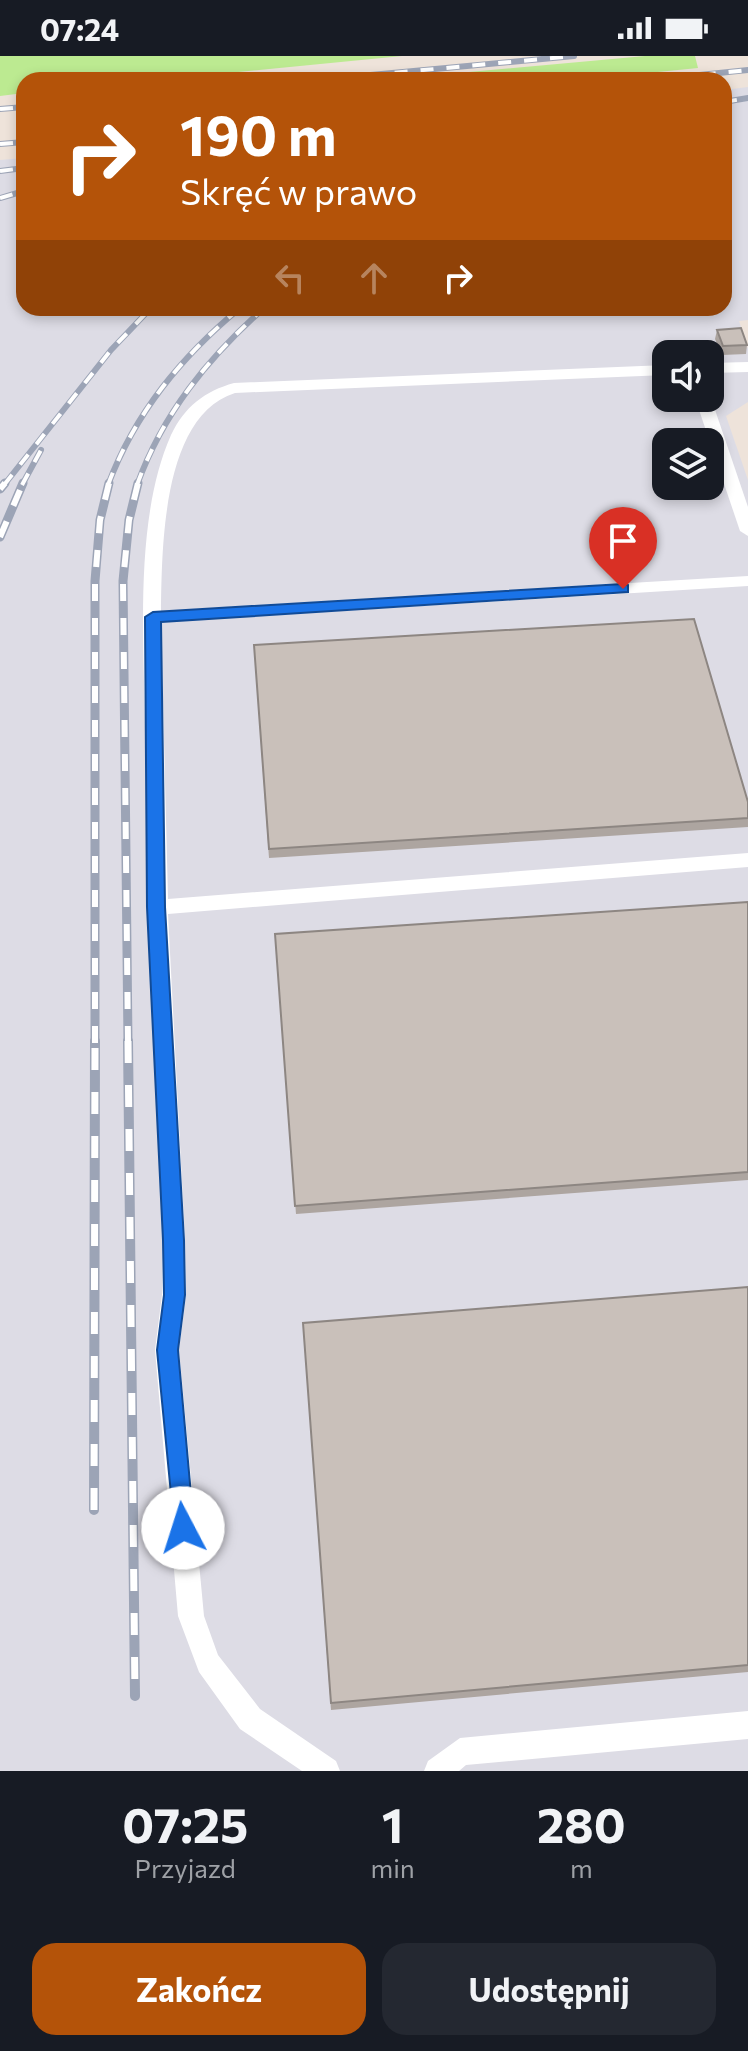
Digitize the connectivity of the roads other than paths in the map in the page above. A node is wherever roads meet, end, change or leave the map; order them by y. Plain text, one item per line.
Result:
1 (748, 367) edge
2 (724, 368) edge
3 (652, 371) edge
4 (708, 412) edge
5 (748, 531) edge
6 (748, 581) edge
7 (153, 617) junction
8 (748, 860) edge
9 (156, 907) junction
10 (748, 1725) edge
11 (326, 1771) edge
12 (438, 1771) edge

1 - 2 lane
3 - 7 lane
4 - 5 lane
6 - 7 lane
7 - 9 lane
8 - 9 lane
9 - 11 lane
10 - 12 lane

